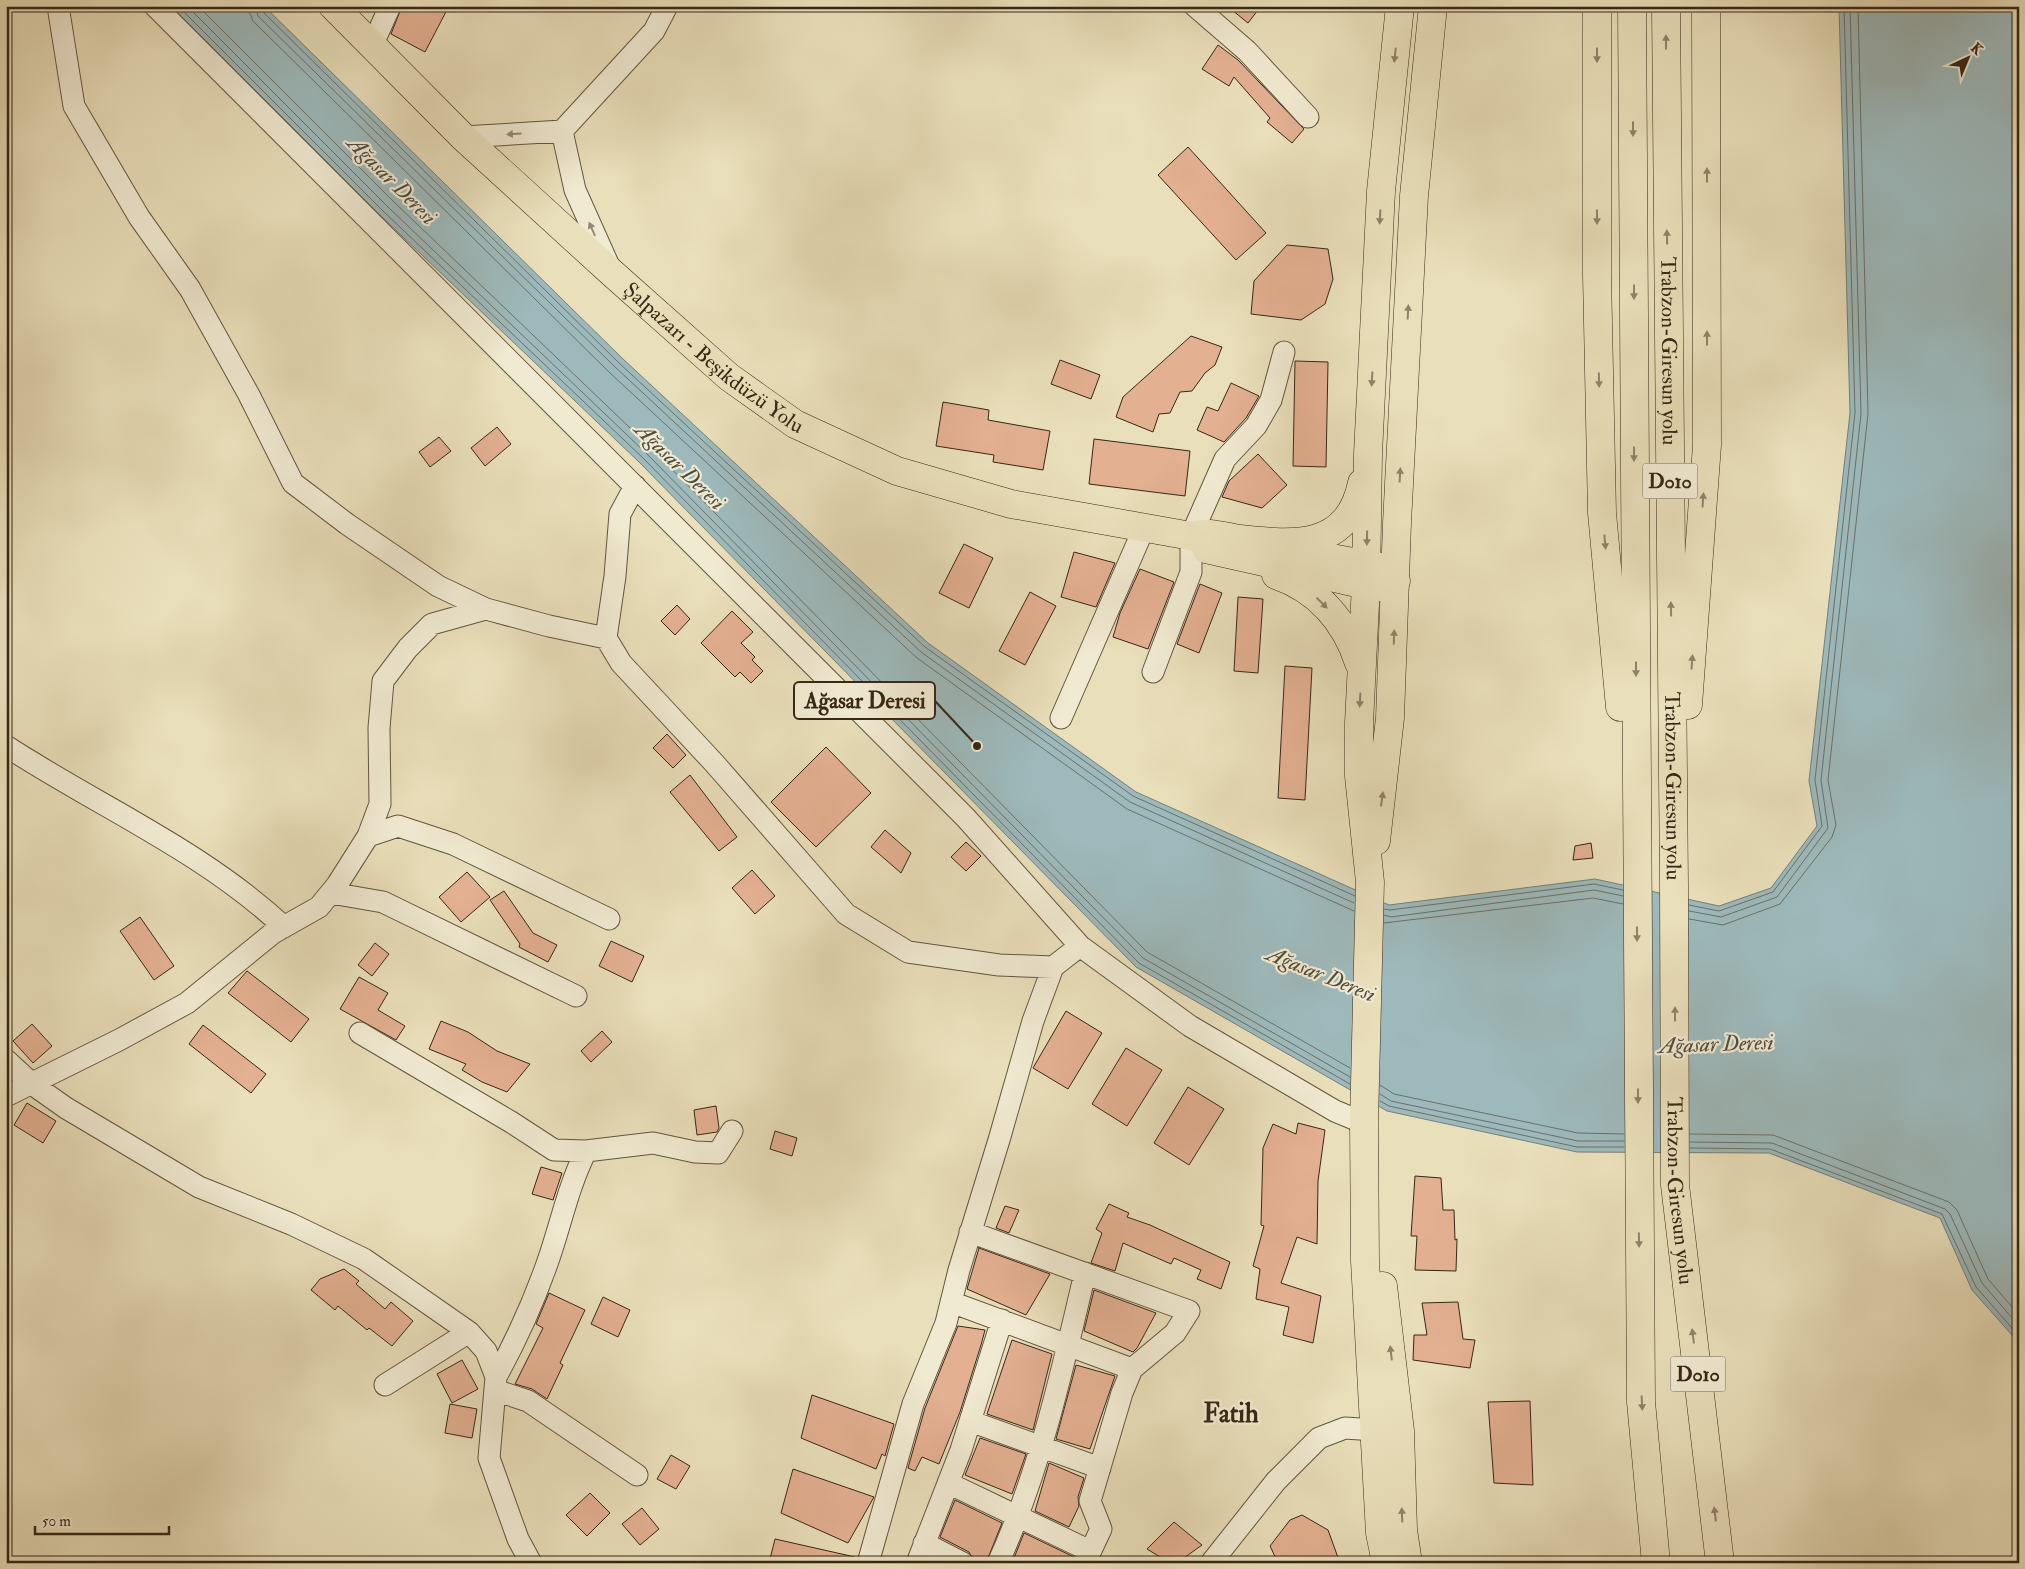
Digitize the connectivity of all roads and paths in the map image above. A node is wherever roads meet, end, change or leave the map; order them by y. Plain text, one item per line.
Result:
1 (58, 6) edge
2 (155, 6) edge
3 (333, 6) edge
4 (390, 6) edge
5 (667, 6) edge
6 (1195, 6) edge
7 (1400, 6) edge
8 (1433, 6) edge
9 (1597, 6) edge
10 (1632, 6) edge
11 (1666, 6) edge
12 (1706, 6) edge
13 (372, 46) junction
14 (1308, 117) dead end
15 (562, 132) junction
16 (463, 137) junction
17 (612, 273) junction
18 (1284, 352) dead end
19 (1368, 454) junction
20 (635, 486) junction
21 (1144, 528) junction
22 (1190, 536) junction
23 (1227, 546) junction
24 (1366, 575) junction
25 (1396, 582) junction
26 (486, 609) junction
27 (606, 638) junction
28 (1362, 670) junction
29 (1153, 672) dead end
30 (1061, 718) dead end
31 (6, 746) edge
32 (368, 836) junction
33 (1370, 882) junction
34 (1637, 885) junction
35 (1674, 886) junction
36 (331, 893) junction
37 (609, 919) dead end
38 (284, 927) junction
39 (1080, 946) junction
40 (1053, 967) junction
41 (576, 996) dead end
42 (360, 1033) dead end
43 (6, 1060) edge
44 (32, 1084) junction
45 (6, 1096) edge
46 (1364, 1114) junction
47 (732, 1131) dead end
48 (586, 1152) junction
49 (970, 1232) junction
50 (1085, 1273) junction
51 (951, 1302) junction
52 (1002, 1320) junction
53 (469, 1332) junction
54 (1068, 1345) junction
55 (1132, 1369) junction
56 (496, 1383) junction
57 (385, 1385) dead end
58 (970, 1421) junction
59 (1373, 1430) junction
60 (1400, 1431) junction
61 (1040, 1446) junction
62 (1100, 1468) junction
63 (637, 1475) dead end
64 (948, 1483) junction
65 (1019, 1517) junction
66 (921, 1553) edge
67 (1088, 1557) edge
68 (531, 1563) edge
69 (868, 1563) edge
70 (963, 1563) edge
71 (998, 1563) edge
72 (1211, 1563) edge
73 (1386, 1563) edge
74 (1408, 1563) edge
75 (1656, 1563) edge
76 (1720, 1563) edge

1 - 26 street
2 - 20 street
3 - 13 main road, Şalpazarı - Beşikdüzü Yolu
4 - 13 street
5 - 15 street
6 - 14 street
7 -> 19 main road
25 -> 8 main road
9 -> 34 main road
10 -> 34 main road, D010
35 -> 11 main road, Trabzon-Giresun yolu / D010
35 -> 12 main road
13 - 16 main road, Şalpazarı - Beşikdüzü Yolu
15 -> 16 street
17 -> 15 street
16 - 17 main road, Şalpazarı - Beşikdüzü Yolu
17 - 21 main road, Şalpazarı - Beşikdüzü Yolu
18 - 22 street
19 - 23 main road
19 -> 24 main road
20 - 27 street
20 - 39 street
21 - 22 main road, Şalpazarı - Beşikdüzü Yolu
21 - 30 street
22 - 23 main road
22 - 29 street
23 - 24 main road
23 -> 28 main road
24 - 25 main road
24 - 28 main road
33 -> 25 main road
26 - 27 street
26 - 32 street
27 - 40 street
28 -> 33 main road
31 - 38 street
32 - 36 street
32 - 37 street
33 - 46 main road
34 -> 75 main road, D010
76 -> 35 main road, Trabzon-Giresun yolu / D010
36 - 38 street
36 - 41 street
38 - 44 street
39 - 40 street
39 - 46 street
40 - 49 street
42 - 48 street
43 - 44 street
44 - 45 street
44 - 53 street
46 - 59 main road
60 -> 46 main road
47 - 48 street
48 - 56 street
49 - 50 street
49 - 51 street
50 - 54 street
50 - 55 street
51 - 52 street
51 - 69 street
52 - 54 street
52 - 58 street
53 - 56 street
53 - 57 street
54 - 55 street
54 - 61 street
55 - 62 street
56 - 63 street
56 - 68 street
58 - 61 street
58 - 64 street
59 - 60 street
59 - 72 street
59 - 73 main road
74 -> 60 main road
61 - 62 street
61 - 65 street
62 - 67 street
64 - 65 street
64 - 66 street
65 - 67 street
65 - 71 street
66 - 70 street

